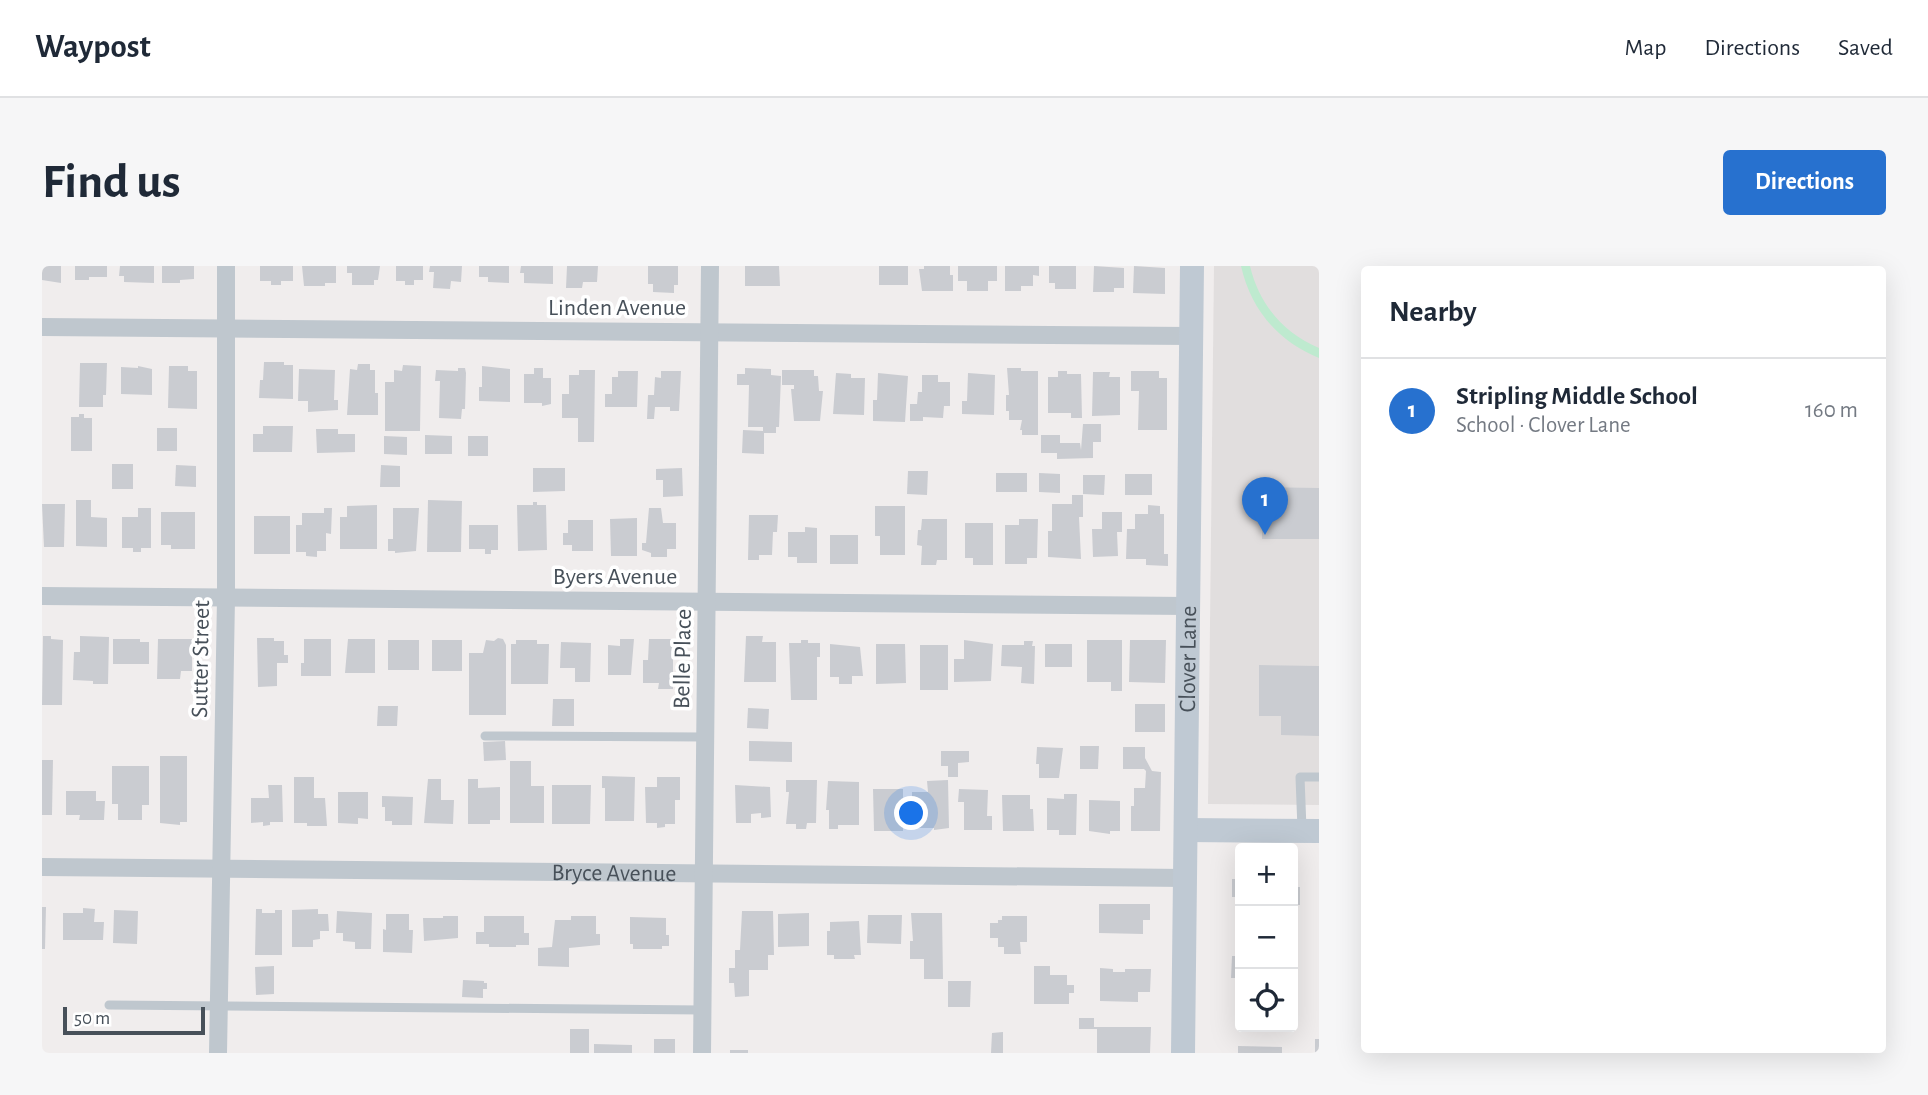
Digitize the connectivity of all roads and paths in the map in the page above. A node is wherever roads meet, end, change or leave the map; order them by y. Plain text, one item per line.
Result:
1 (226, 266) edge
2 (710, 266) edge
3 (1192, 266) edge
4 (42, 327) edge
5 (226, 329) junction
6 (709, 333) junction
7 (1191, 336) junction
8 (42, 596) edge
9 (226, 598) junction
10 (707, 601) junction
11 (1188, 606) junction
12 (485, 736) dead end
13 (705, 737) junction
14 (1319, 777) edge
15 (1186, 830) junction
16 (1311, 831) edge
17 (42, 867) edge
18 (220, 869) junction
19 (704, 873) junction
20 (1185, 878) junction
21 (109, 1005) dead end
22 (219, 1006) junction
23 (703, 1010) junction
24 (218, 1053) edge
25 (702, 1053) edge
26 (1184, 1053) edge

1 - 5 street, Sutter Street
2 - 6 street, Belle Place
3 - 7 street, Clover Lane
4 - 5 street, Linden Avenue
5 - 6 street, Linden Avenue
5 - 9 street, Sutter Street
6 - 7 street, Linden Avenue
6 - 10 street, Belle Place
7 - 11 street, Clover Lane
8 - 9 street, Byers Avenue
9 - 10 street, Byers Avenue
9 - 18 street, Sutter Street
10 - 11 street, Byers Avenue
10 - 13 street, Belle Place
11 - 15 street, Clover Lane
12 - 13 lane
13 - 19 street, Belle Place
14 - 16 lane
15 - 16 street
15 - 20 street, Clover Lane
17 - 18 street, Bryce Avenue
18 - 19 street, Bryce Avenue
18 - 22 street, Sutter Street
19 - 20 street, Bryce Avenue
19 - 23 street, Belle Place
20 - 26 street, Clover Lane
21 - 22 lane
22 - 23 lane
22 - 24 street, Sutter Street
23 - 25 street, Belle Place

